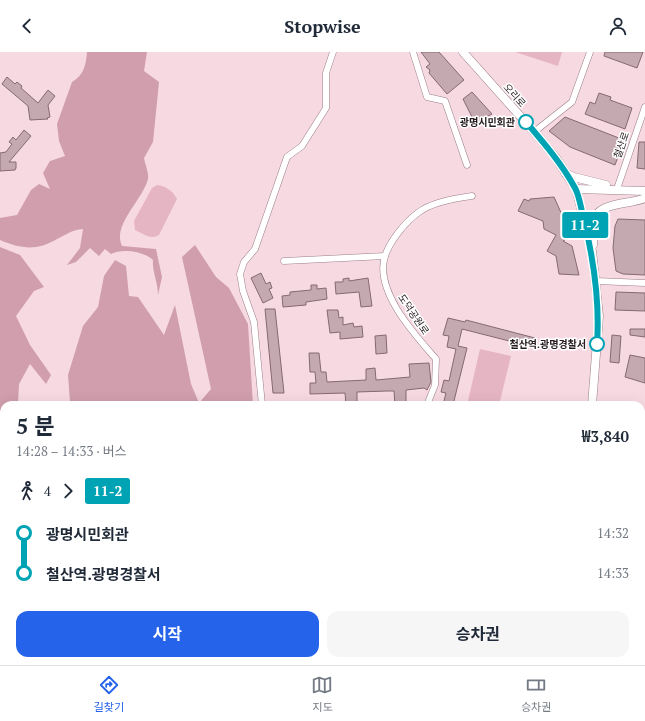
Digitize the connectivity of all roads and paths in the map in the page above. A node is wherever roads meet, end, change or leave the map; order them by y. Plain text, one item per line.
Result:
1 (333, 52) edge
2 (413, 52) edge
3 (463, 52) edge
4 (590, 52) edge
5 (645, 107) edge
6 (534, 132) junction
7 (467, 165) dead end
8 (565, 172) junction
9 (576, 189) junction
10 (615, 189) junction
11 (645, 190) edge
12 (472, 196) dead end
13 (645, 198) edge
14 (592, 251) junction
15 (385, 256) junction
16 (284, 261) dead end
17 (596, 281) junction
18 (645, 284) edge
19 (594, 386) junction
20 (262, 401) edge
21 (429, 401) edge
22 (592, 401) edge
23 (599, 401) edge

1 - 20 street
2 - 7 street
3 - 6 main road, 오리로
4 - 6 street
5 - 10 street, 철산로
6 - 8 main road, 오리로
8 - 9 main road, 오리로
8 - 10 main road
9 - 10 main road
9 - 14 main road, 오리로
10 - 11 main road
12 - 15 street
13 - 14 main road
14 - 17 main road, 오리로
15 - 16 street
15 - 21 street, 도덕공원로
17 - 18 street
17 - 19 main road, 오리로
19 - 22 main road, 오리로
19 - 23 main road

